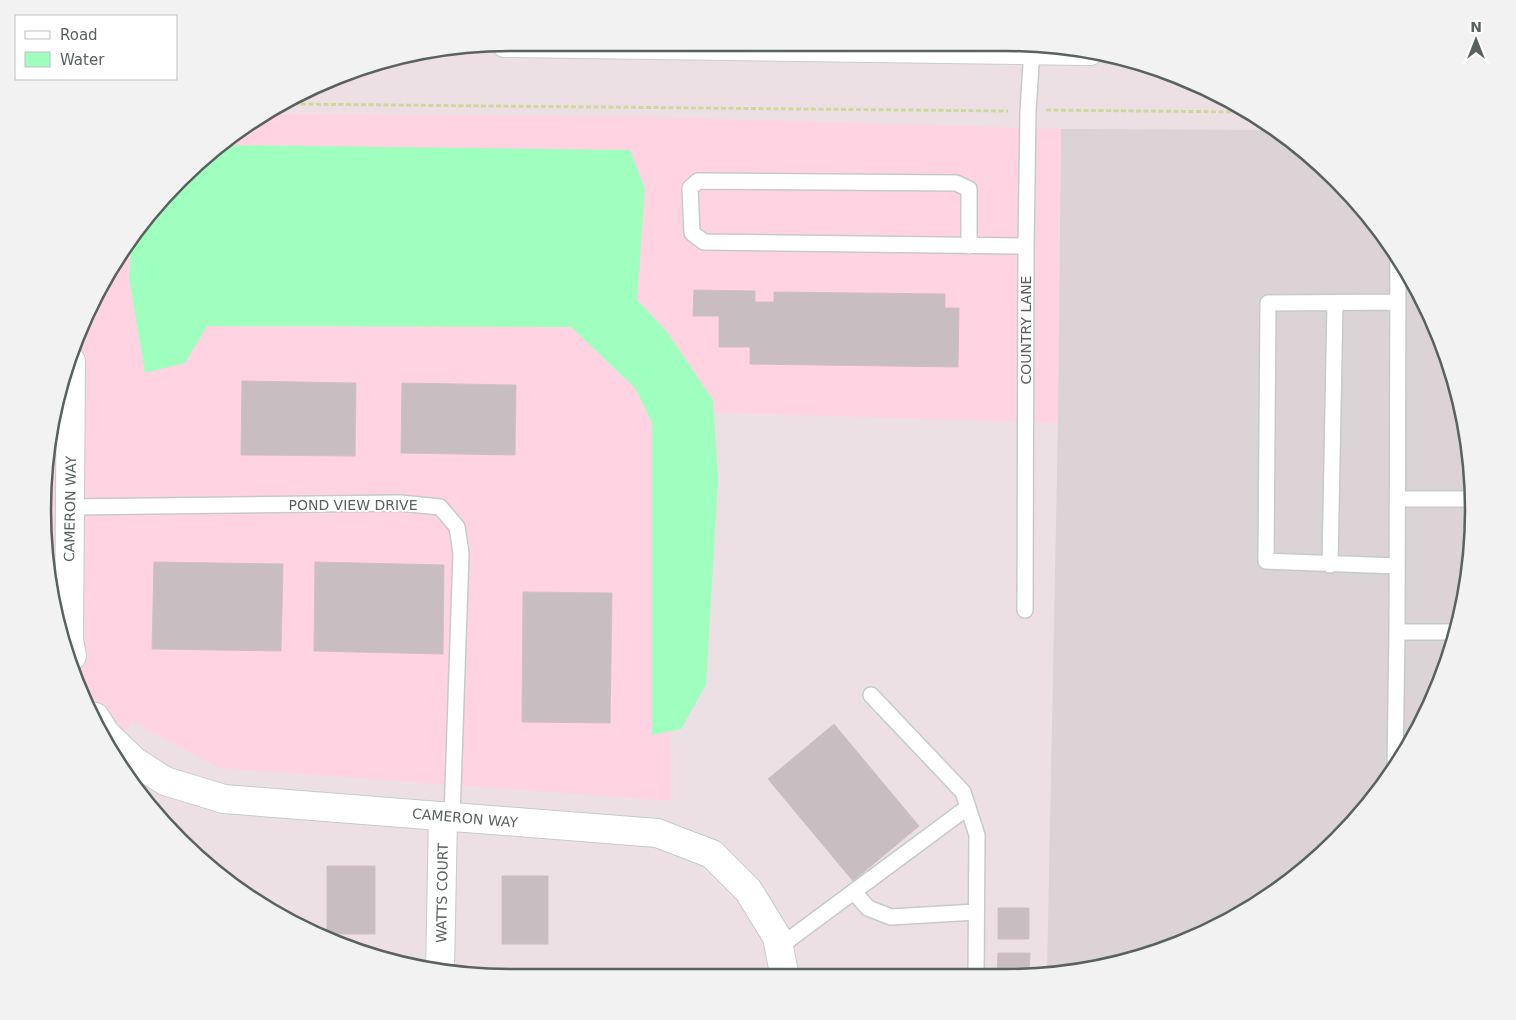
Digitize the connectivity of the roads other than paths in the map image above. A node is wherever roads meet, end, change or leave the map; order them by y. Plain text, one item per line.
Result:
1 (1031, 52) edge
2 (969, 246) junction
3 (1026, 246) junction
4 (1398, 273) edge
5 (1398, 302) junction
6 (1334, 303) junction
7 (71, 379) edge
8 (1398, 499) junction
9 (1465, 499) edge
10 (70, 507) junction
11 (1330, 564) junction
12 (1397, 566) junction
13 (60, 594) edge
14 (1025, 610) dead end
15 (64, 615) edge
16 (1397, 632) junction
17 (1448, 632) edge
18 (871, 695) dead end
19 (1395, 752) edge
20 (131, 767) edge
21 (968, 807) junction
22 (448, 816) junction
23 (854, 892) junction
24 (976, 912) junction
25 (779, 947) junction
26 (440, 963) edge
27 (783, 969) edge
28 (976, 969) edge

1 - 3 lane, COUNTRY LANE
2 - 2 lane
2 - 3 lane
3 - 14 lane, COUNTRY LANE
4 - 5 lane
5 - 6 lane
5 - 8 lane
6 - 11 lane
6 - 11 lane
7 - 10 street, CAMERON WAY
8 - 9 lane
8 - 12 lane
10 - 13 street, CAMERON WAY
10 - 22 lane, POND VIEW DRIVE
11 - 12 lane
12 - 16 lane
13 - 15 street, CAMERON WAY
16 - 17 lane
16 - 19 lane
18 - 21 lane
20 - 22 street, CAMERON WAY
21 - 23 lane
21 - 24 lane
22 - 25 street, CAMERON WAY
22 - 26 street, WATTS COURT
23 - 24 lane
23 - 25 lane
24 - 28 lane
25 - 27 street, CAMERON WAY

